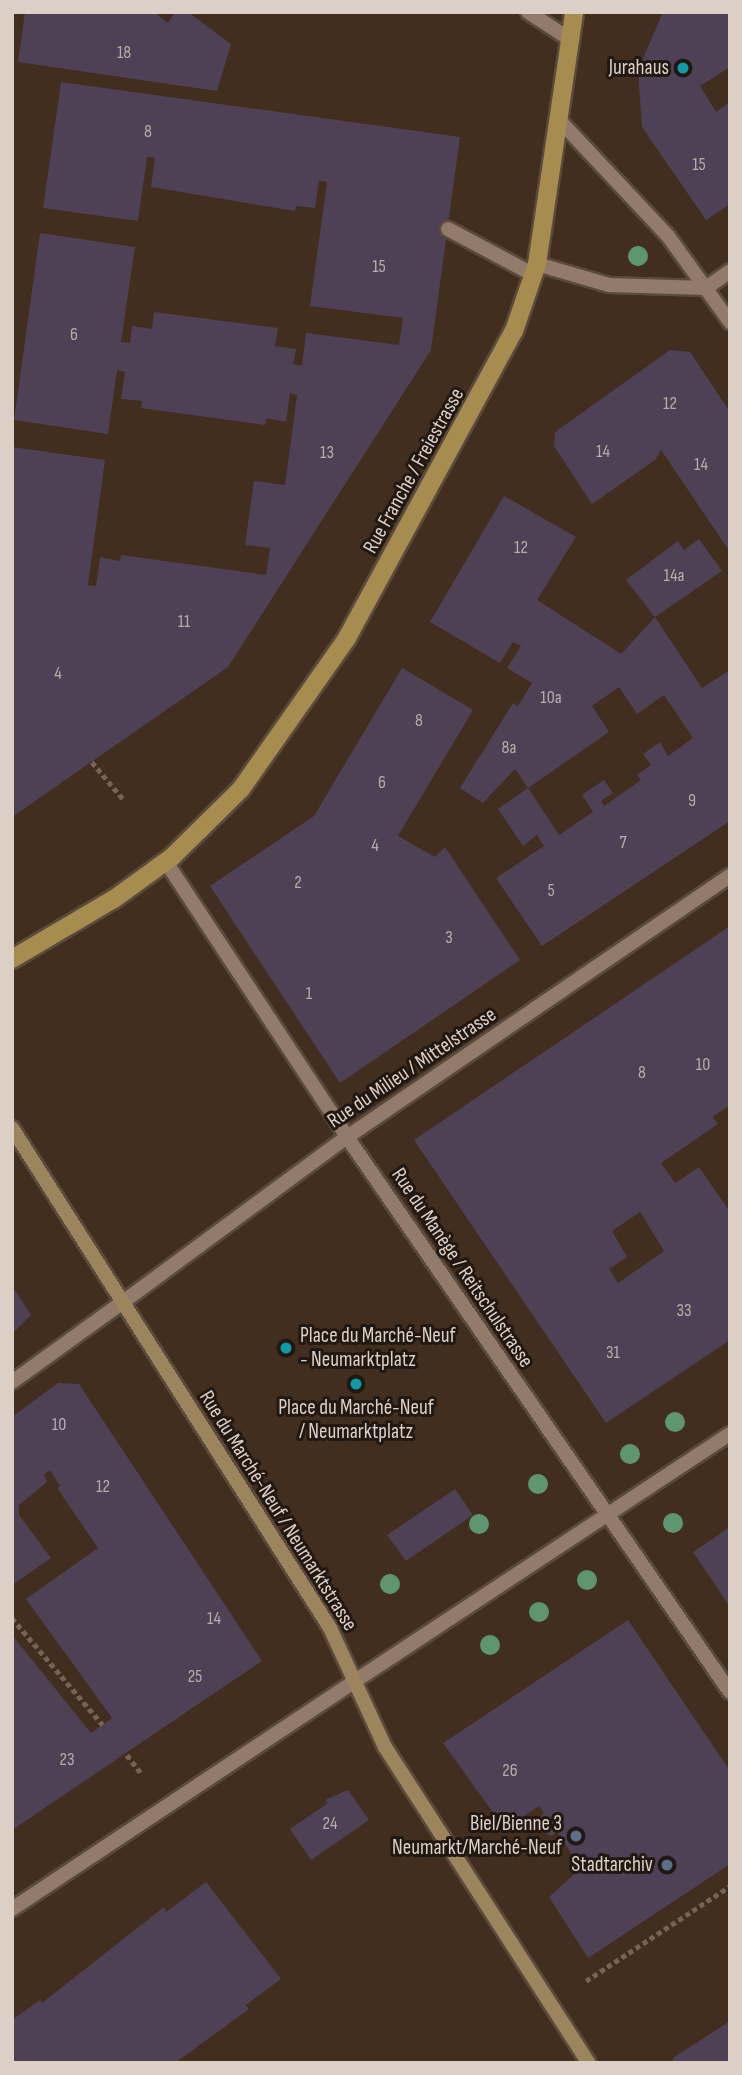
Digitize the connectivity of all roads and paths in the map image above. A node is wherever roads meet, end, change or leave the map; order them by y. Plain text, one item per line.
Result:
1 (528, 12) edge
2 (574, 12) edge
3 (570, 40) junction
4 (560, 121) junction
5 (448, 229) dead end
6 (536, 269) junction
7 (730, 271) edge
8 (706, 288) junction
9 (730, 322) edge
10 (92, 762) dead end
11 (124, 800) dead end
12 (166, 862) junction
13 (730, 876) edge
14 (12, 959) edge
15 (12, 1128) edge
16 (347, 1137) junction
17 (123, 1301) junction
18 (12, 1382) edge
19 (730, 1434) edge
20 (608, 1515) junction
21 (12, 1618) edge
22 (355, 1681) junction
23 (730, 1692) edge
24 (103, 1725) dead end
25 (127, 1755) dead end
26 (141, 1773) dead end
27 (730, 1886) edge
28 (12, 1909) edge
29 (586, 1981) dead end
30 (589, 2063) edge

1 - 3 street
2 - 3 main road, Rue Franche / Freiestrasse
3 - 4 main road, Rue Franche / Freiestrasse
4 - 6 main road, Rue Franche / Freiestrasse
4 - 8 street
5 - 6 street
6 - 8 street
6 - 12 main road, Rue Franche / Freiestrasse
7 - 8 street
8 - 9 street
10 - 11 path
12 - 14 main road, Rue Franche / Freiestrasse
12 - 16 street, Rue du Manège / Reitschulstrasse
13 - 16 street, Rue du Milieu / Mittelstrasse
15 - 17 main road, Rue du Marché-Neuf / Neumarktstrasse
16 - 17 street, Rue du Milieu / Mittelstrasse
16 - 20 street, Rue du Manège / Reitschulstrasse
17 - 18 street, Rue du Milieu / Mittelstrasse
17 - 22 main road, Rue du Marché-Neuf / Neumarktstrasse
19 - 20 street
20 - 22 street
20 - 23 street, Rue du Manège / Reitschulstrasse
21 - 24 path
22 - 28 street
22 - 30 main road, Rue du Marché-Neuf / Neumarktstrasse
25 - 26 path
27 - 29 path

